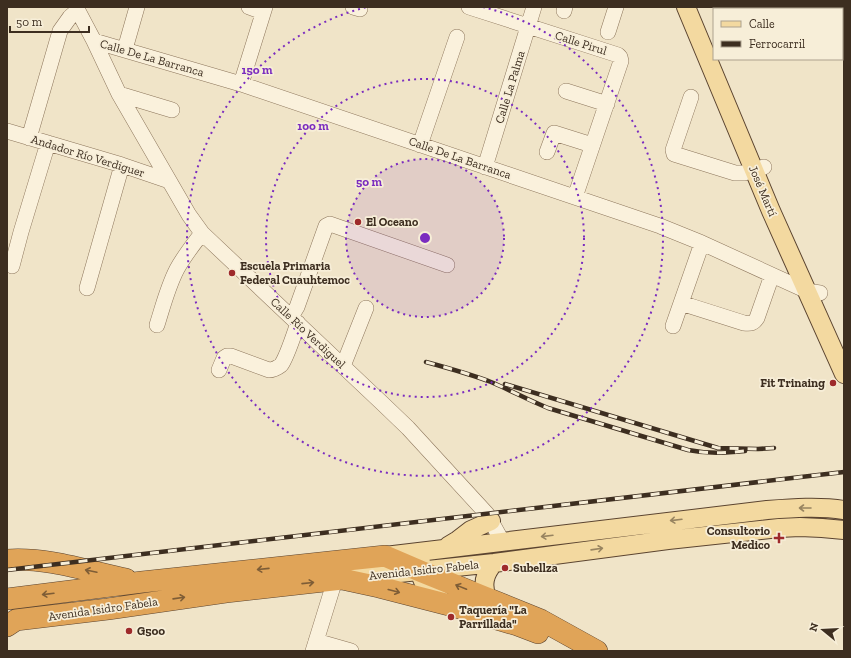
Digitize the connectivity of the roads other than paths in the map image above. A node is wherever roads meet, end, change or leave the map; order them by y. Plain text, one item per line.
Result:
1 (137, 7) edge
2 (249, 7) edge
3 (469, 7) edge
4 (534, 7) edge
5 (616, 7) edge
6 (686, 7) edge
7 (695, 7) edge
8 (77, 8) edge
9 (264, 9) edge
10 (529, 26) junction
11 (608, 32) dead end
12 (457, 37) dead end
13 (94, 41) junction
14 (713, 49) edge
15 (125, 50) junction
16 (717, 60) edge
17 (241, 84) junction
18 (566, 91) dead end
19 (119, 94) junction
20 (691, 97) dead end
21 (606, 104) junction
22 (172, 110) dead end
23 (7, 131) edge
24 (29, 138) junction
25 (48, 143) junction
26 (420, 145) junction
27 (592, 145) junction
28 (547, 152) dead end
29 (122, 165) junction
30 (485, 167) junction
31 (758, 168) junction
32 (169, 181) junction
33 (575, 197) junction
34 (202, 233) junction
35 (702, 243) junction
36 (447, 265) dead end
37 (12, 266) dead end
38 (772, 275) junction
39 (87, 288) dead end
40 (813, 292) junction
41 (681, 303) junction
42 (366, 308) dead end
43 (294, 320) junction
44 (157, 325) dead end
45 (673, 326) dead end
46 (844, 348) edge
47 (343, 366) junction
48 (219, 370) dead end
49 (844, 374) edge
50 (844, 510) edge
51 (699, 518) junction
52 (490, 521) junction
53 (844, 530) edge
54 (700, 536) junction
55 (502, 541) junction
56 (443, 548) junction
57 (7, 560) edge
58 (421, 561) junction
59 (494, 563) junction
60 (338, 580) junction
61 (142, 582) junction
62 (487, 598) junction
63 (7, 599) edge
64 (448, 605) junction
65 (10, 622) edge
66 (315, 646) edge
67 (351, 651) edge
68 (574, 651) edge
69 (597, 651) edge

1 - 15 street
2 - 9 street
3 - 10 street, Calle Pirul
4 - 10 street, Calle La Palma
5 - 11 street
6 - 31 main road, José Martí
7 - 14 main road
8 - 13 street, Calle Río Verdiguel
8 - 24 street
9 - 17 street
10 - 21 street, Calle Pirul
10 - 30 street, Calle La Palma
12 - 26 street
13 - 15 street, Calle De La Barranca
13 - 19 street, Calle Río Verdiguel
15 - 17 street, Calle De La Barranca
16 - 31 main road, José Martí
17 - 26 street, Calle De La Barranca
18 - 21 street
19 - 22 street
19 - 32 street, Calle Río Verdiguel
20 - 31 street
21 - 27 street, Calle Pirul
23 - 24 street, Andador Río Verdiguer
24 - 25 street, Andador Río Verdiguer
25 - 29 street, Andador Río Verdiguer
25 - 37 street
26 - 30 street, Calle De La Barranca
27 - 28 street
27 - 33 street, Calle Pirul
29 - 32 street, Andador Río Verdiguer
29 - 39 street
30 - 33 street, Calle De La Barranca
31 - 40 main road, José Martí
32 - 34 street, Calle Río Verdiguel
33 - 35 street, Calle De La Barranca
34 - 43 street, Calle Río Verdiguel
34 - 44 street
35 - 38 street, Calle De La Barranca
35 - 41 street
36 - 43 street
38 - 40 street, Calle De La Barranca
38 - 41 street
40 - 46 main road, José Martí
40 - 49 main road, José Martí
41 - 45 street
42 - 47 street
43 - 47 street, Calle Río Verdiguel
43 - 48 street
47 - 52 street, Calle Río Verdiguel
50 -> 51 main road, Avenida Isidro Fabela
51 - 54 main road
51 -> 55 main road, Avenida Isidro Fabela
52 - 55 street, Calle Río Verdiguel
52 - 56 main road
53 - 54 main road, Avenida Isidro Fabela
59 -> 54 main road, Avenida Isidro Fabela
55 - 56 main road, Avenida Isidro Fabela
56 - 58 main road, Avenida Isidro Fabela
61 -> 57 highway
58 - 59 main road, Avenida Isidro Fabela
58 - 60 main road, Avenida Isidro Fabela
58 -> 61 highway, Avenida Isidro Fabela
62 -> 58 highway
58 - 64 main road
59 - 62 main road
60 -> 64 highway
65 -> 60 highway, Avenida Isidro Fabela
60 - 66 street
61 -> 63 highway, Avenida Isidro Fabela
62 - 69 highway
64 - 68 highway
66 - 67 street

